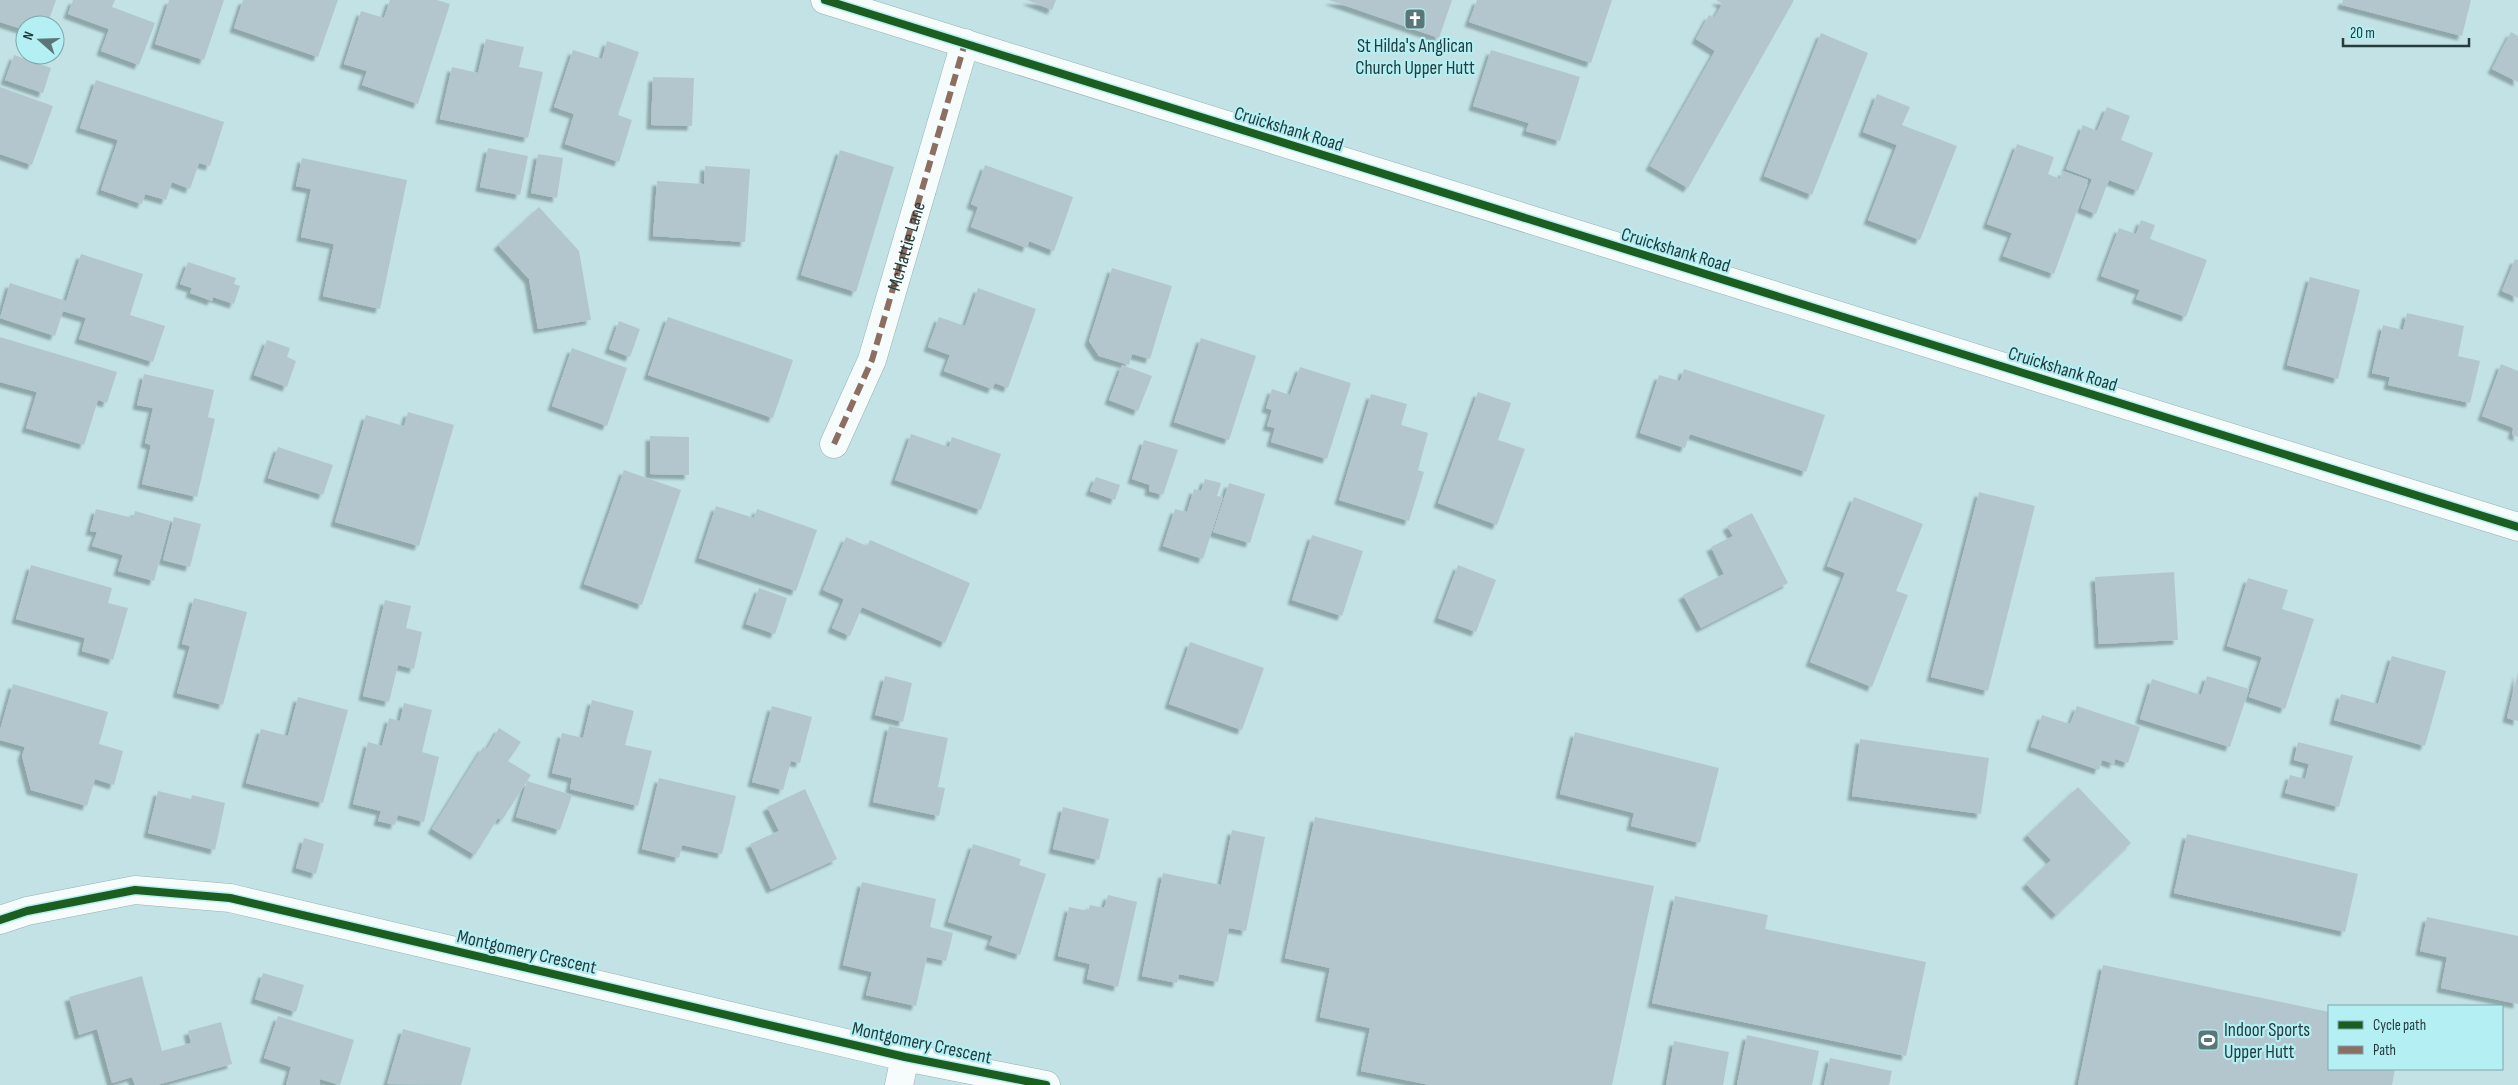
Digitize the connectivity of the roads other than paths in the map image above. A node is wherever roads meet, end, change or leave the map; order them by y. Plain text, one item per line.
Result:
1 (824, 0) edge
2 (965, 43) junction
3 (834, 444) dead end
4 (2518, 527) edge
5 (0, 920) edge
6 (906, 1057) junction
7 (899, 1085) edge
8 (1046, 1085) edge

1 - 2 street, Cruickshank Road
2 - 3 street, McHattie Lane
2 - 4 street, Cruickshank Road
5 - 6 street, Montgomery Crescent
6 - 7 street
6 - 8 street, Montgomery Crescent

